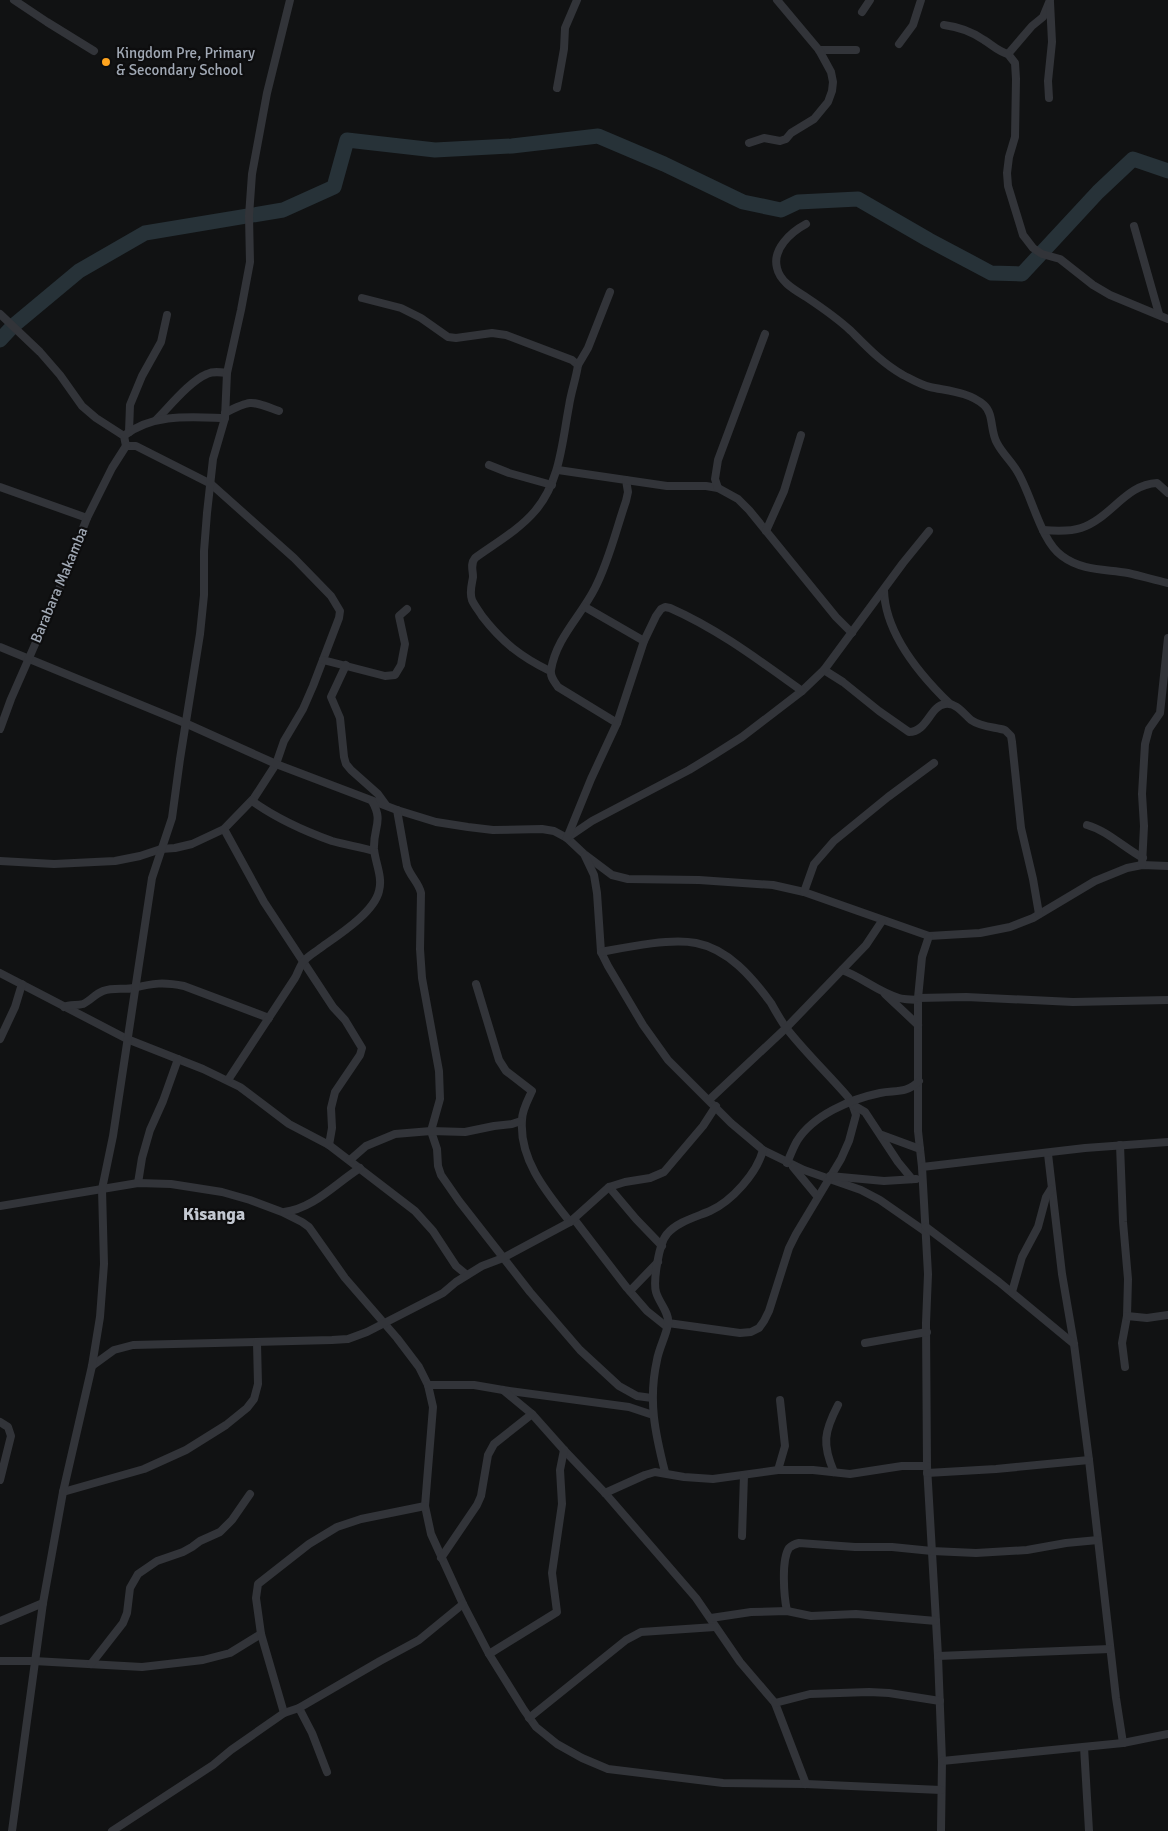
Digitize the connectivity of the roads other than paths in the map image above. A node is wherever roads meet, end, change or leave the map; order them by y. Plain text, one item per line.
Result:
1 (14, 0) edge
2 (290, 0) edge
3 (577, 0) edge
4 (777, 0) edge
5 (870, 0) edge
6 (921, 0) edge
7 (1050, 0) edge
8 (862, 12) dead end
9 (944, 25) dead end
10 (899, 44) dead end
11 (819, 50) junction
12 (856, 50) dead end
13 (94, 51) dead end
14 (1008, 54) junction
15 (557, 88) dead end
16 (1049, 98) dead end
17 (749, 143) dead end
18 (806, 224) dead end
19 (1134, 226) dead end
20 (610, 292) dead end
21 (362, 298) dead end
22 (0, 314) edge
23 (167, 315) dead end
24 (1165, 316) edge
25 (765, 334) dead end
26 (578, 365) junction
27 (227, 372) junction
28 (279, 411) dead end
29 (225, 415) junction
30 (156, 420) junction
31 (126, 434) junction
32 (801, 435) dead end
33 (126, 446) junction
34 (489, 464) dead end
35 (558, 470) junction
36 (626, 480) junction
37 (211, 484) junction
38 (552, 484) junction
39 (0, 487) edge
40 (718, 488) junction
41 (1168, 493) edge
42 (87, 518) junction
43 (1043, 530) junction
44 (766, 531) junction
45 (929, 531) dead end
46 (1168, 583) edge
47 (884, 590) junction
48 (585, 606) junction
49 (407, 609) dead end
50 (852, 633) junction
51 (1168, 638) edge
52 (644, 641) junction
53 (0, 646) edge
54 (29, 658) junction
55 (323, 660) junction
56 (346, 665) junction
57 (824, 670) junction
58 (550, 671) junction
59 (802, 691) junction
60 (950, 704) junction
61 (185, 723) junction
62 (617, 724) junction
63 (0, 729) edge
64 (934, 763) dead end
65 (276, 764) junction
66 (252, 800) junction
67 (372, 801) junction
68 (386, 805) junction
69 (398, 810) junction
70 (1087, 825) dead end
71 (224, 829) junction
72 (567, 838) junction
73 (162, 849) junction
74 (374, 851) junction
75 (584, 854) junction
76 (0, 861) edge
77 (1142, 862) junction
78 (1168, 866) edge
79 (804, 892) junction
80 (1039, 914) junction
81 (882, 921) junction
82 (929, 936) junction
83 (602, 952) junction
84 (304, 961) junction
85 (842, 970) junction
86 (0, 972) edge
87 (22, 984) junction
88 (476, 984) dead end
89 (135, 988) junction
90 (883, 992) junction
91 (918, 999) junction
92 (1168, 1000) edge
93 (64, 1007) junction
94 (270, 1018) junction
95 (918, 1025) junction
96 (786, 1028) junction
97 (0, 1039) edge
98 (126, 1039) junction
99 (178, 1059) junction
100 (228, 1080) junction
101 (918, 1081) junction
102 (709, 1100) junction
103 (852, 1104) junction
104 (716, 1106) junction
105 (522, 1121) junction
106 (431, 1131) junction
107 (881, 1135) junction
108 (1168, 1142) edge
109 (328, 1145) junction
110 (1120, 1145) junction
111 (920, 1149) junction
112 (763, 1150) junction
113 (1048, 1154) junction
114 (350, 1160) junction
115 (789, 1164) junction
116 (922, 1167) junction
117 (360, 1168) junction
118 (829, 1177) junction
119 (922, 1178) junction
120 (912, 1179) junction
121 (138, 1183) junction
122 (609, 1187) junction
123 (102, 1189) junction
124 (1051, 1189) junction
125 (817, 1196) junction
126 (0, 1206) edge
127 (282, 1212) junction
128 (572, 1221) junction
129 (926, 1230) junction
130 (662, 1246) junction
131 (503, 1258) junction
132 (658, 1262) junction
133 (467, 1274) junction
134 (630, 1291) junction
135 (1012, 1292) junction
136 (1168, 1315) edge
137 (1127, 1316) junction
138 (384, 1323) junction
139 (668, 1325) junction
140 (927, 1332) junction
141 (257, 1343) junction
142 (865, 1343) dead end
143 (1074, 1344) junction
144 (92, 1366) junction
145 (1125, 1367) dead end
146 (428, 1385) junction
147 (504, 1390) junction
148 (652, 1398) junction
149 (780, 1400) dead end
150 (838, 1405) dead end
151 (532, 1414) junction
152 (653, 1415) junction
153 (0, 1422) edge
154 (564, 1450) junction
155 (1089, 1460) junction
156 (927, 1469) junction
157 (778, 1470) junction
158 (665, 1472) junction
159 (834, 1472) junction
160 (744, 1475) junction
161 (0, 1480) edge
162 (63, 1492) junction
163 (605, 1493) junction
164 (250, 1494) dead end
165 (425, 1506) junction
166 (742, 1536) dead end
167 (1098, 1540) junction
168 (932, 1551) junction
169 (441, 1558) junction
170 (43, 1603) junction
171 (463, 1604) junction
172 (787, 1611) junction
173 (711, 1618) junction
174 (0, 1621) edge
175 (936, 1621) junction
176 (715, 1627) junction
177 (261, 1634) junction
178 (1110, 1649) junction
179 (489, 1654) junction
180 (938, 1656) junction
181 (0, 1661) edge
182 (34, 1661) junction
183 (91, 1664) junction
184 (940, 1701) junction
185 (775, 1703) junction
186 (299, 1708) junction
187 (284, 1713) junction
188 (530, 1718) junction
189 (1168, 1734) edge
190 (1123, 1743) junction
191 (1084, 1747) junction
192 (942, 1762) junction
193 (327, 1772) dead end
194 (806, 1784) junction
195 (941, 1790) junction
196 (12, 1831) edge
197 (112, 1831) edge
198 (941, 1831) edge
199 (1089, 1831) edge

1 - 13 street
2 - 27 street
3 - 15 street
4 - 11 street
5 - 8 street
6 - 10 street
7 - 14 street
7 - 16 street
9 - 14 street
11 - 12 street
11 - 17 street
14 - 24 street
18 - 43 street
19 - 24 street
20 - 26 street
21 - 26 street
22 - 31 street
23 - 31 street
25 - 40 street
26 - 35 street
27 - 29 street
27 - 30 street
28 - 29 street
29 - 30 street
29 - 37 street
30 - 31 street
31 - 33 street
32 - 44 street
33 - 37 street
33 - 42 street, Barabara Makamba
34 - 38 street
35 - 36 street
35 - 38 street
36 - 40 street
36 - 48 street
37 - 55 street
37 - 61 street
38 - 58 street
39 - 42 street
40 - 44 street
41 - 43 street
42 - 54 street, Barabara Makamba
43 - 46 street
44 - 50 street
45 - 47 street
47 - 50 street
47 - 60 street
48 - 52 street
48 - 58 street
49 - 56 street
50 - 57 street
51 - 77 street
52 - 59 street
52 - 62 street
53 - 54 street
54 - 61 street
54 - 63 street, Barabara Makamba
55 - 56 street
55 - 65 street
56 - 68 street
57 - 59 street
57 - 60 street
58 - 62 street
59 - 72 street
60 - 80 street
61 - 65 street
61 - 73 street
62 - 72 street
64 - 79 street
65 - 66 street
65 - 67 street
66 - 71 street
66 - 74 street
67 - 68 street
67 - 74 street
68 - 69 street
69 - 72 street
69 - 106 street
70 - 77 street
71 - 73 street
71 - 84 street
72 - 75 street
73 - 76 street
73 - 89 street
74 - 84 street
75 - 79 street
75 - 83 street
77 - 78 street
77 - 80 street
79 - 81 street
80 - 82 street
81 - 82 street
81 - 85 street
82 - 91 street
83 - 96 street
83 - 102 street
84 - 94 street
84 - 109 street
85 - 90 street
85 - 96 street
86 - 87 street
87 - 93 street
87 - 97 street
88 - 105 street
89 - 93 street
89 - 94 street
89 - 98 street
90 - 91 street
90 - 95 street
91 - 92 street
91 - 95 street
93 - 98 street
94 - 100 street
95 - 101 street
96 - 102 street
96 - 103 street
98 - 99 street
98 - 123 street
99 - 100 street
99 - 121 street
100 - 109 street
101 - 103 street
101 - 111 street
102 - 104 street
103 - 107 street
103 - 115 street
103 - 118 street
104 - 112 street
104 - 122 street
105 - 106 street
105 - 128 street
106 - 114 street
106 - 131 street
107 - 111 street
107 - 120 street
108 - 110 street
109 - 114 street
110 - 113 street
110 - 137 street
111 - 116 street
112 - 115 street
112 - 130 street
113 - 116 street
113 - 124 street
114 - 117 street
115 - 118 street
115 - 125 street
116 - 119 street
117 - 127 street
117 - 133 street
118 - 120 street
118 - 125 street
118 - 129 street
119 - 120 street
119 - 129 street
121 - 123 street
121 - 127 street
122 - 128 street
122 - 130 street
123 - 126 street
123 - 144 street
124 - 135 street
124 - 143 street
125 - 139 street
127 - 138 street
128 - 131 street
128 - 134 street
129 - 135 street
129 - 140 street
130 - 132 street
131 - 133 street
131 - 148 street
132 - 134 street
132 - 139 street
133 - 138 street
134 - 139 street
135 - 143 street
136 - 137 street
137 - 145 street
138 - 141 street
138 - 146 street
139 - 148 street
140 - 142 street
140 - 156 street
141 - 144 street
141 - 162 street
143 - 155 street
144 - 162 street
146 - 147 street
146 - 165 street
147 - 151 street
147 - 152 street
148 - 152 street
149 - 157 street
150 - 159 street
151 - 154 street
151 - 169 street
152 - 158 street
153 - 161 street
154 - 163 street
154 - 179 street
155 - 156 street
155 - 167 street
156 - 159 street
156 - 168 street
157 - 159 street
157 - 160 street
158 - 160 street
158 - 163 street
160 - 166 street
162 - 170 street
163 - 173 street
164 - 183 street
165 - 169 street
165 - 177 street
167 - 168 street
167 - 178 street
168 - 172 street
168 - 175 street
169 - 171 street
170 - 174 street
170 - 182 street
171 - 179 street
171 - 186 street
172 - 173 street
172 - 175 street
173 - 176 street
175 - 180 street
176 - 185 street
176 - 188 street
177 - 183 street
177 - 187 street
178 - 180 street
178 - 190 street
179 - 188 street
180 - 184 street
181 - 182 street
182 - 183 street
182 - 196 street
184 - 185 street
184 - 192 street
185 - 194 street
186 - 187 street
186 - 193 street
187 - 197 street
188 - 194 street
189 - 190 street
190 - 191 street
191 - 192 street
191 - 199 street
192 - 195 street
194 - 195 street
195 - 198 street

